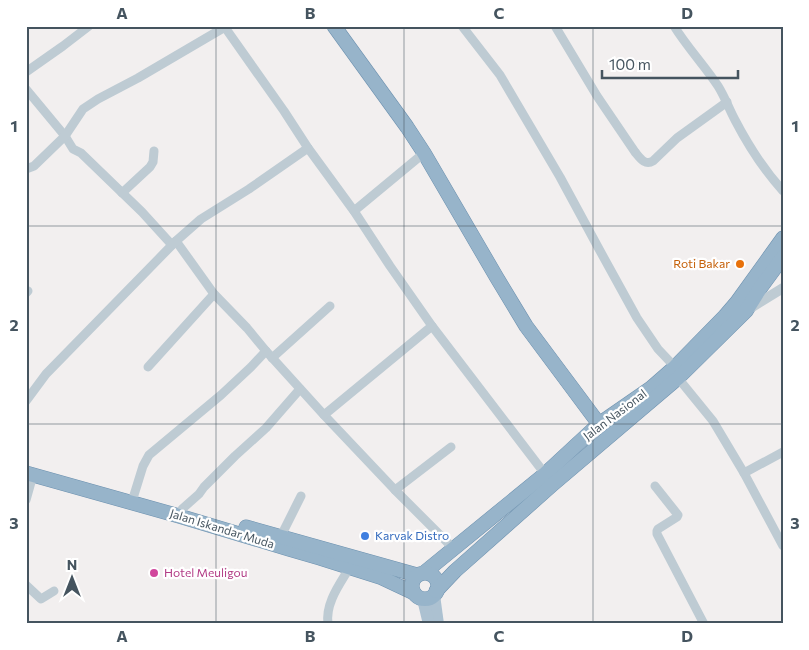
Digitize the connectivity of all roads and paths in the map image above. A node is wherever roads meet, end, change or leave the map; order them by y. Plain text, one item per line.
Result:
1 (89, 26) edge
2 (334, 26) edge
3 (462, 26) edge
4 (555, 26) edge
5 (674, 26) edge
6 (224, 27) edge
7 (26, 72) edge
8 (26, 89) edge
9 (727, 102) junction
10 (65, 136) junction
11 (308, 148) junction
12 (154, 151) dead end
13 (424, 152) junction
14 (26, 169) edge
15 (783, 191) edge
16 (122, 193) junction
17 (354, 211) junction
18 (783, 238) edge
19 (174, 243) junction
20 (783, 257) edge
21 (783, 288) edge
22 (214, 294) junction
23 (330, 306) dead end
24 (746, 311) junction
25 (432, 326) junction
26 (269, 354) junction
27 (148, 367) dead end
28 (665, 383) junction
29 (300, 388) junction
30 (26, 401) edge
31 (324, 415) junction
32 (599, 424) junction
33 (451, 447) dead end
34 (783, 452) edge
35 (29, 471) edge
36 (744, 473) junction
37 (545, 474) junction
38 (656, 486) dead end
39 (395, 490) junction
40 (134, 495) junction
41 (301, 496) dead end
42 (26, 500) edge
43 (182, 509) junction
44 (281, 536) junction
45 (783, 546) edge
46 (454, 549) junction
47 (350, 567) junction
48 (421, 574) junction
49 (26, 585) edge
50 (54, 591) dead end
51 (427, 594) junction
52 (328, 624) edge
53 (429, 624) edge
54 (438, 624) edge
55 (704, 624) edge

1 - 7 street
2 - 13 highway
3 - 28 street
4 - 9 street
5 - 9 street
6 - 10 street
6 - 11 street
8 - 10 street
9 - 15 street
10 - 14 street
10 - 16 street
11 - 17 street
11 - 19 street
12 - 16 street
13 - 17 street
13 - 32 highway
16 - 19 street
17 - 25 street
18 - 28 highway, Jalan Nasional
19 - 22 street
19 - 30 street
20 - 24 highway, Jalan Nasional
21 - 24 street
22 - 26 street
22 - 27 street
23 - 26 street
24 - 28 highway, Jalan Nasional
25 - 31 street
25 - 37 street
26 - 29 street
26 - 40 street
28 - 32 highway, Jalan Nasional
28 - 36 street
28 - 51 highway, Jalan Nasional
29 - 31 street
29 - 43 street
31 - 39 street
32 - 37 highway, Jalan Nasional
33 - 39 street
34 - 36 street
35 - 40 highway, Jalan Iskandar Muda
35 - 42 street
35 - 47 highway, Jalan Iskandar Muda
36 - 45 street
37 - 46 highway, Jalan Nasional
38 - 55 street
39 - 46 street
40 - 43 highway, Jalan Iskandar Muda
41 - 44 street
43 - 44 highway, Jalan Iskandar Muda
44 - 48 highway, Jalan Iskandar Muda
46 - 48 highway, Jalan Nasional
47 - 51 highway, Jalan Iskandar Muda
47 - 52 street
48 - 51 highway
48 - 51 highway
49 - 50 street
51 - 53 main road
51 - 54 main road

